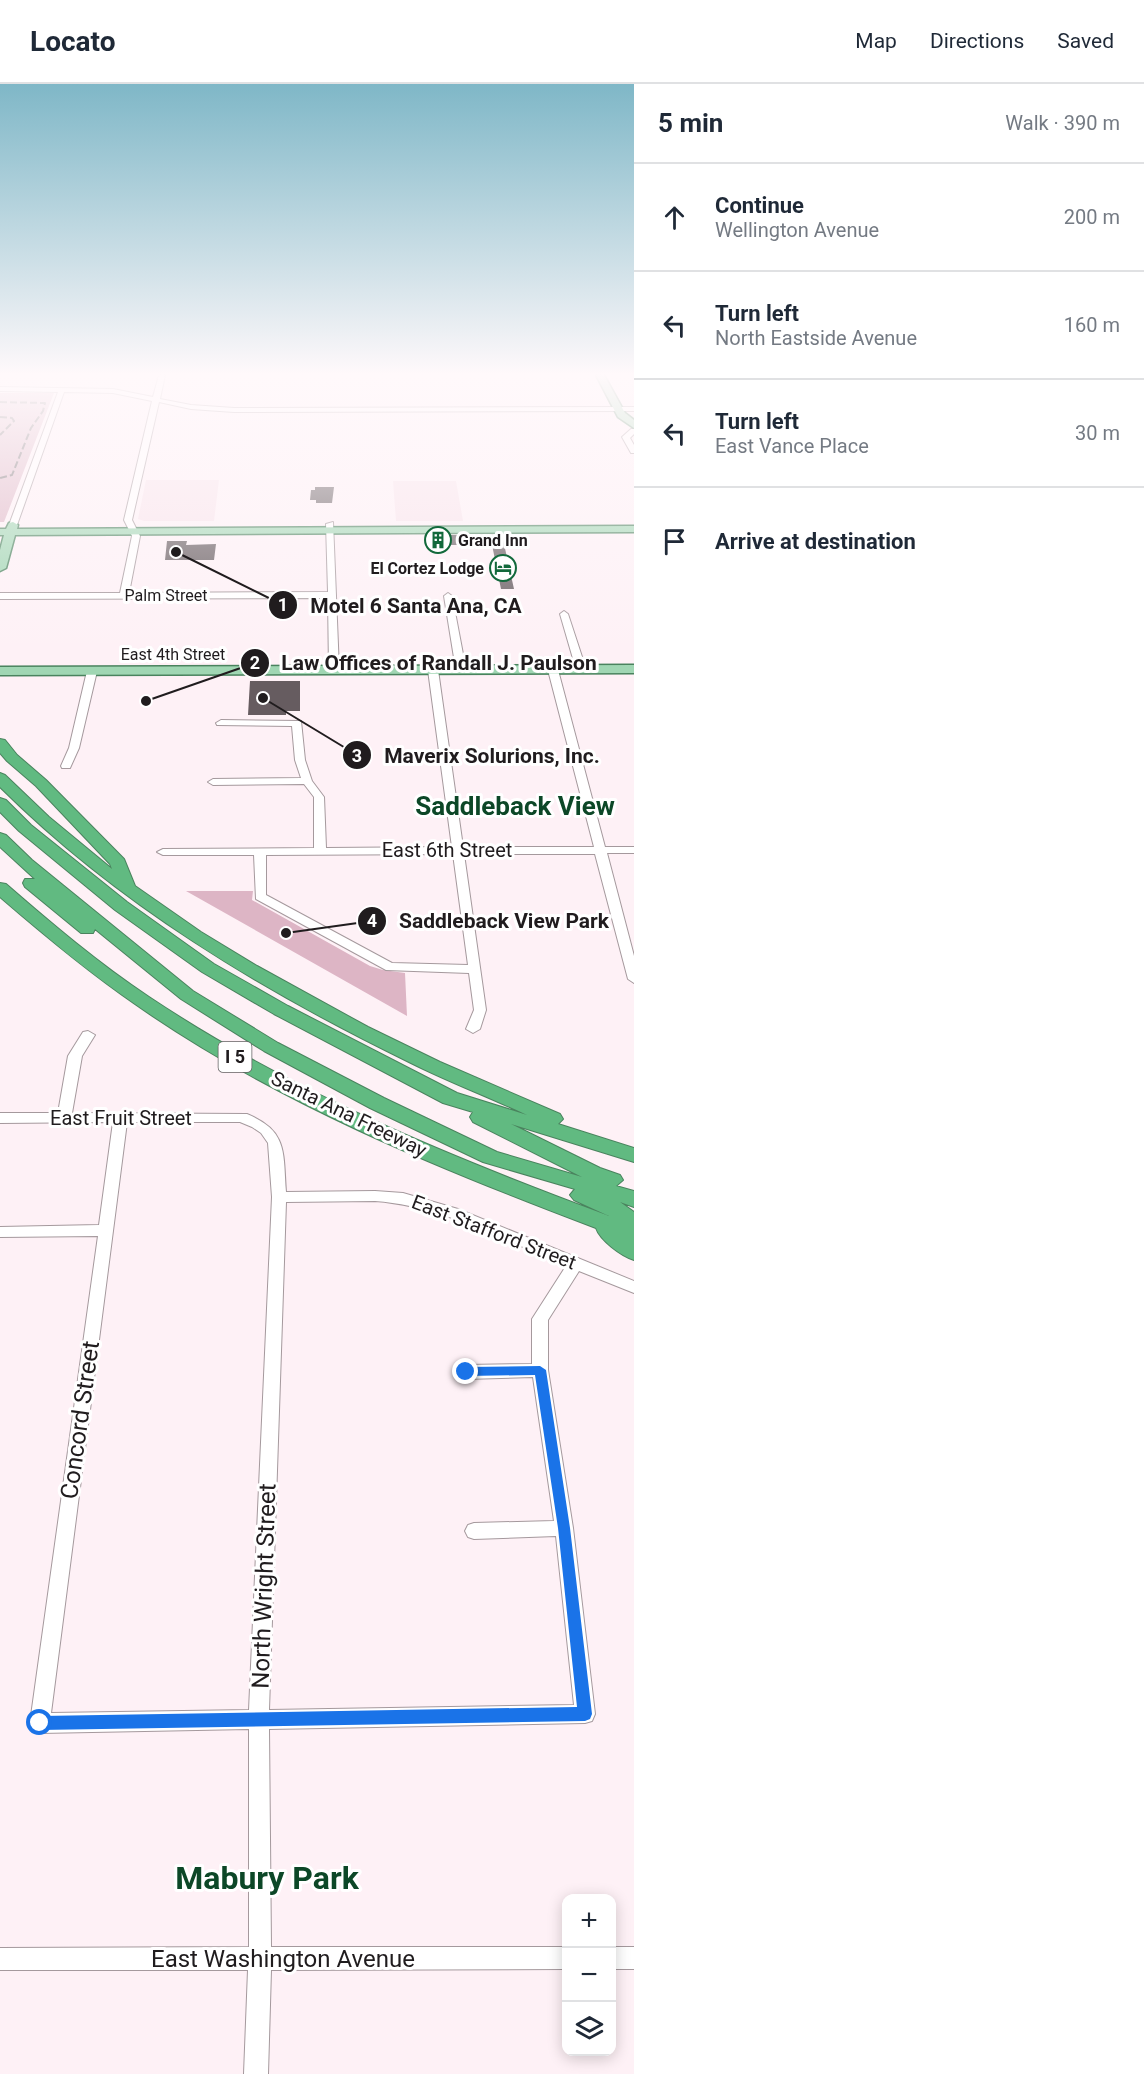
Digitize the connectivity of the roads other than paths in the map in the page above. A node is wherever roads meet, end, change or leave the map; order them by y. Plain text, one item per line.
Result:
1 (32, 468) edge
2 (141, 468) edge
3 (0, 526) edge
4 (330, 527) junction
5 (634, 527) edge
6 (132, 528) junction
7 (8, 530) edge
8 (0, 568) edge
9 (332, 595) junction
10 (0, 596) edge
11 (124, 596) junction
12 (448, 596) dead end
13 (564, 615) dead end
14 (553, 669) junction
15 (581, 669) junction
16 (634, 669) edge
17 (334, 670) junction
18 (433, 670) junction
19 (461, 670) junction
20 (0, 671) edge
21 (92, 671) junction
22 (221, 723) dead end
23 (0, 742) edge
24 (66, 766) dead end
25 (0, 778) edge
26 (307, 781) junction
27 (213, 782) dead end
28 (0, 802) edge
29 (0, 827) edge
30 (0, 838) edge
31 (459, 849) junction
32 (260, 850) junction
33 (320, 850) junction
34 (600, 850) junction
35 (634, 850) edge
36 (163, 852) dead end
37 (0, 855) edge
38 (30, 861) junction
39 (0, 888) edge
40 (127, 888) junction
41 (208, 968) junction
42 (475, 969) junction
43 (634, 979) edge
44 (187, 995) junction
45 (473, 1029) dead end
46 (88, 1035) dead end
47 (450, 1098) junction
48 (121, 1117) junction
49 (242, 1117) joint
50 (0, 1118) edge
51 (64, 1118) junction
52 (607, 1146) junction
53 (634, 1155) edge
54 (490, 1157) junction
55 (634, 1188) edge
56 (279, 1197) junction
57 (634, 1199) edge
58 (595, 1220) junction
59 (634, 1223) edge
60 (106, 1230) junction
61 (0, 1232) edge
62 (634, 1234) edge
63 (634, 1252) edge
64 (576, 1263) junction
65 (634, 1287) edge
66 (540, 1370) junction
67 (466, 1372) dead end
68 (564, 1528) junction
69 (474, 1532) dead end
70 (259, 1719) junction
71 (562, 1958) edge
72 (616, 1958) edge
73 (634, 1958) edge
74 (0, 1959) edge
75 (260, 1959) junction
76 (256, 2074) edge

1 - 7 street
2 - 6 street
3 - 7 main road
4 - 5 main road
4 - 5 main road
4 - 6 main road
4 - 9 street
6 - 7 main road
6 - 11 street
7 - 8 main road
9 - 11 street, Palm Street
9 - 17 street
10 - 11 street, Palm Street
12 - 19 street
13 - 15 street
14 - 15 main road, East 4th Street
14 - 19 main road, East 4th Street
14 - 34 street
15 - 16 main road, East 4th Street
17 - 18 main road, East 4th Street
17 - 21 main road, East 4th Street
18 - 19 main road, East 4th Street
18 - 31 street
20 - 21 main road, East 4th Street
21 - 24 street
22 - 26 street
23 - 40 highway
25 - 40 highway
26 - 27 street
26 - 33 street
28 - 41 highway
29 - 38 highway
30 - 38 highway
31 - 33 street, East 6th Street
31 - 34 street, East 6th Street
31 - 42 street
32 - 33 street, East 6th Street
32 - 36 street, East 6th Street
32 - 42 street
34 - 35 street, East 6th Street
34 - 43 street
37 - 44 highway, I 5
38 - 41 highway
38 - 44 highway
39 - 58 highway, Santa Ana Freeway / I 5
40 - 52 highway
41 - 47 highway
42 - 45 street
44 - 54 highway, I 5
46 - 51 street
47 - 52 highway
47 - 55 highway
48 - 49 street, East Fruit Street
48 - 51 street, East Fruit Street
48 - 60 street, Concord Street
49 - 56 street, North Wright Street
50 - 51 street, East Fruit Street
52 - 53 highway
54 - 57 highway
54 - 59 highway, I 5
56 - 64 street, East Stafford Street
56 - 70 street, North Wright Street
58 - 62 highway, Santa Ana Freeway / I 5
58 - 63 highway
60 - 61 street
60 - 70 street, Concord Street
64 - 65 street, East Stafford Street
64 - 66 street
66 - 67 street
66 - 68 street
68 - 69 street
68 - 70 street
70 - 75 street, North Wright Street
71 - 75 street, East Washington Avenue
72 - 73 street
74 - 75 street, East Washington Avenue
75 - 76 street, North Wright Street

